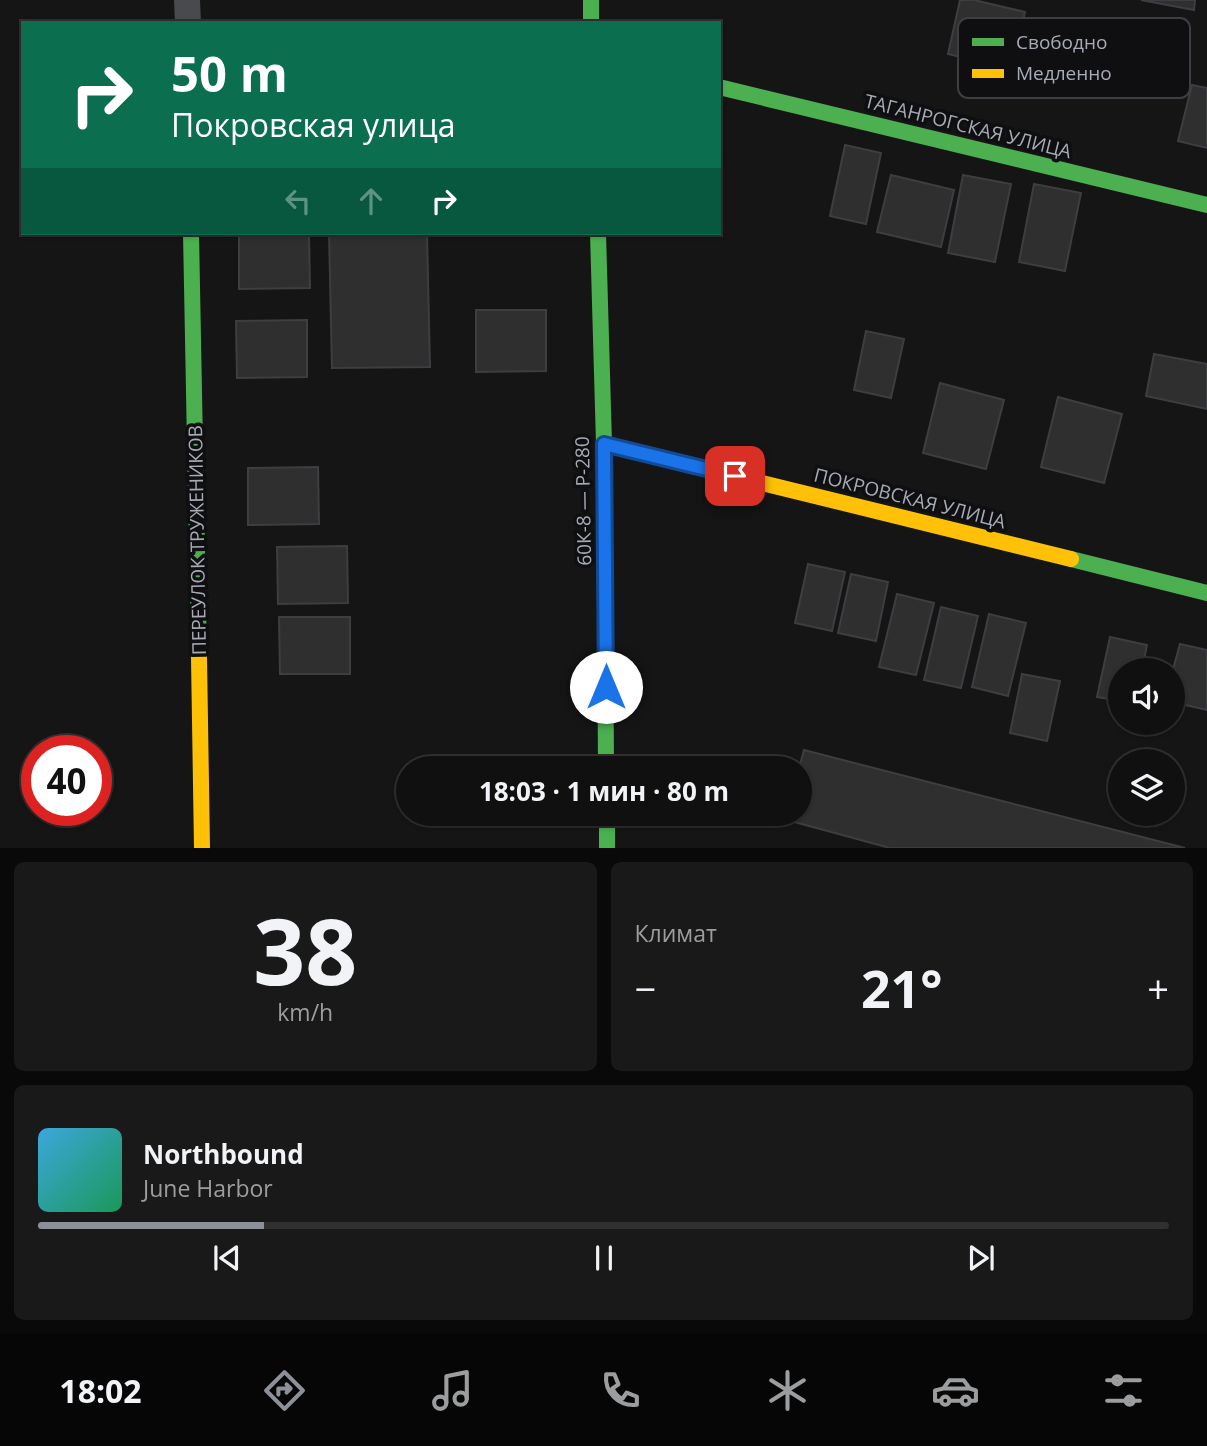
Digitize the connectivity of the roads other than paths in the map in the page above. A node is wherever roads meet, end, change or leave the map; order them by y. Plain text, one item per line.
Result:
1 (187, 0) edge
2 (591, 0) edge
3 (188, 21) edge
4 (592, 21) edge
5 (721, 87) edge
6 (1207, 205) edge
7 (191, 235) edge
8 (598, 235) edge
9 (604, 444) junction
10 (1207, 593) edge
11 (606, 756) edge
12 (607, 826) edge
13 (202, 848) edge
14 (607, 848) edge

1 - 3 street
2 - 4 street
5 - 6 street, ТАГАНРОГСКАЯ УЛИЦА
7 - 13 street, ПЕРЕУЛОК ТРУЖЕНИКОВ
8 - 9 street, 60К-8 — Р-280
9 - 10 street, ПОКРОВСКАЯ УЛИЦА
9 - 11 street, 60К-8 — Р-280
12 - 14 street

